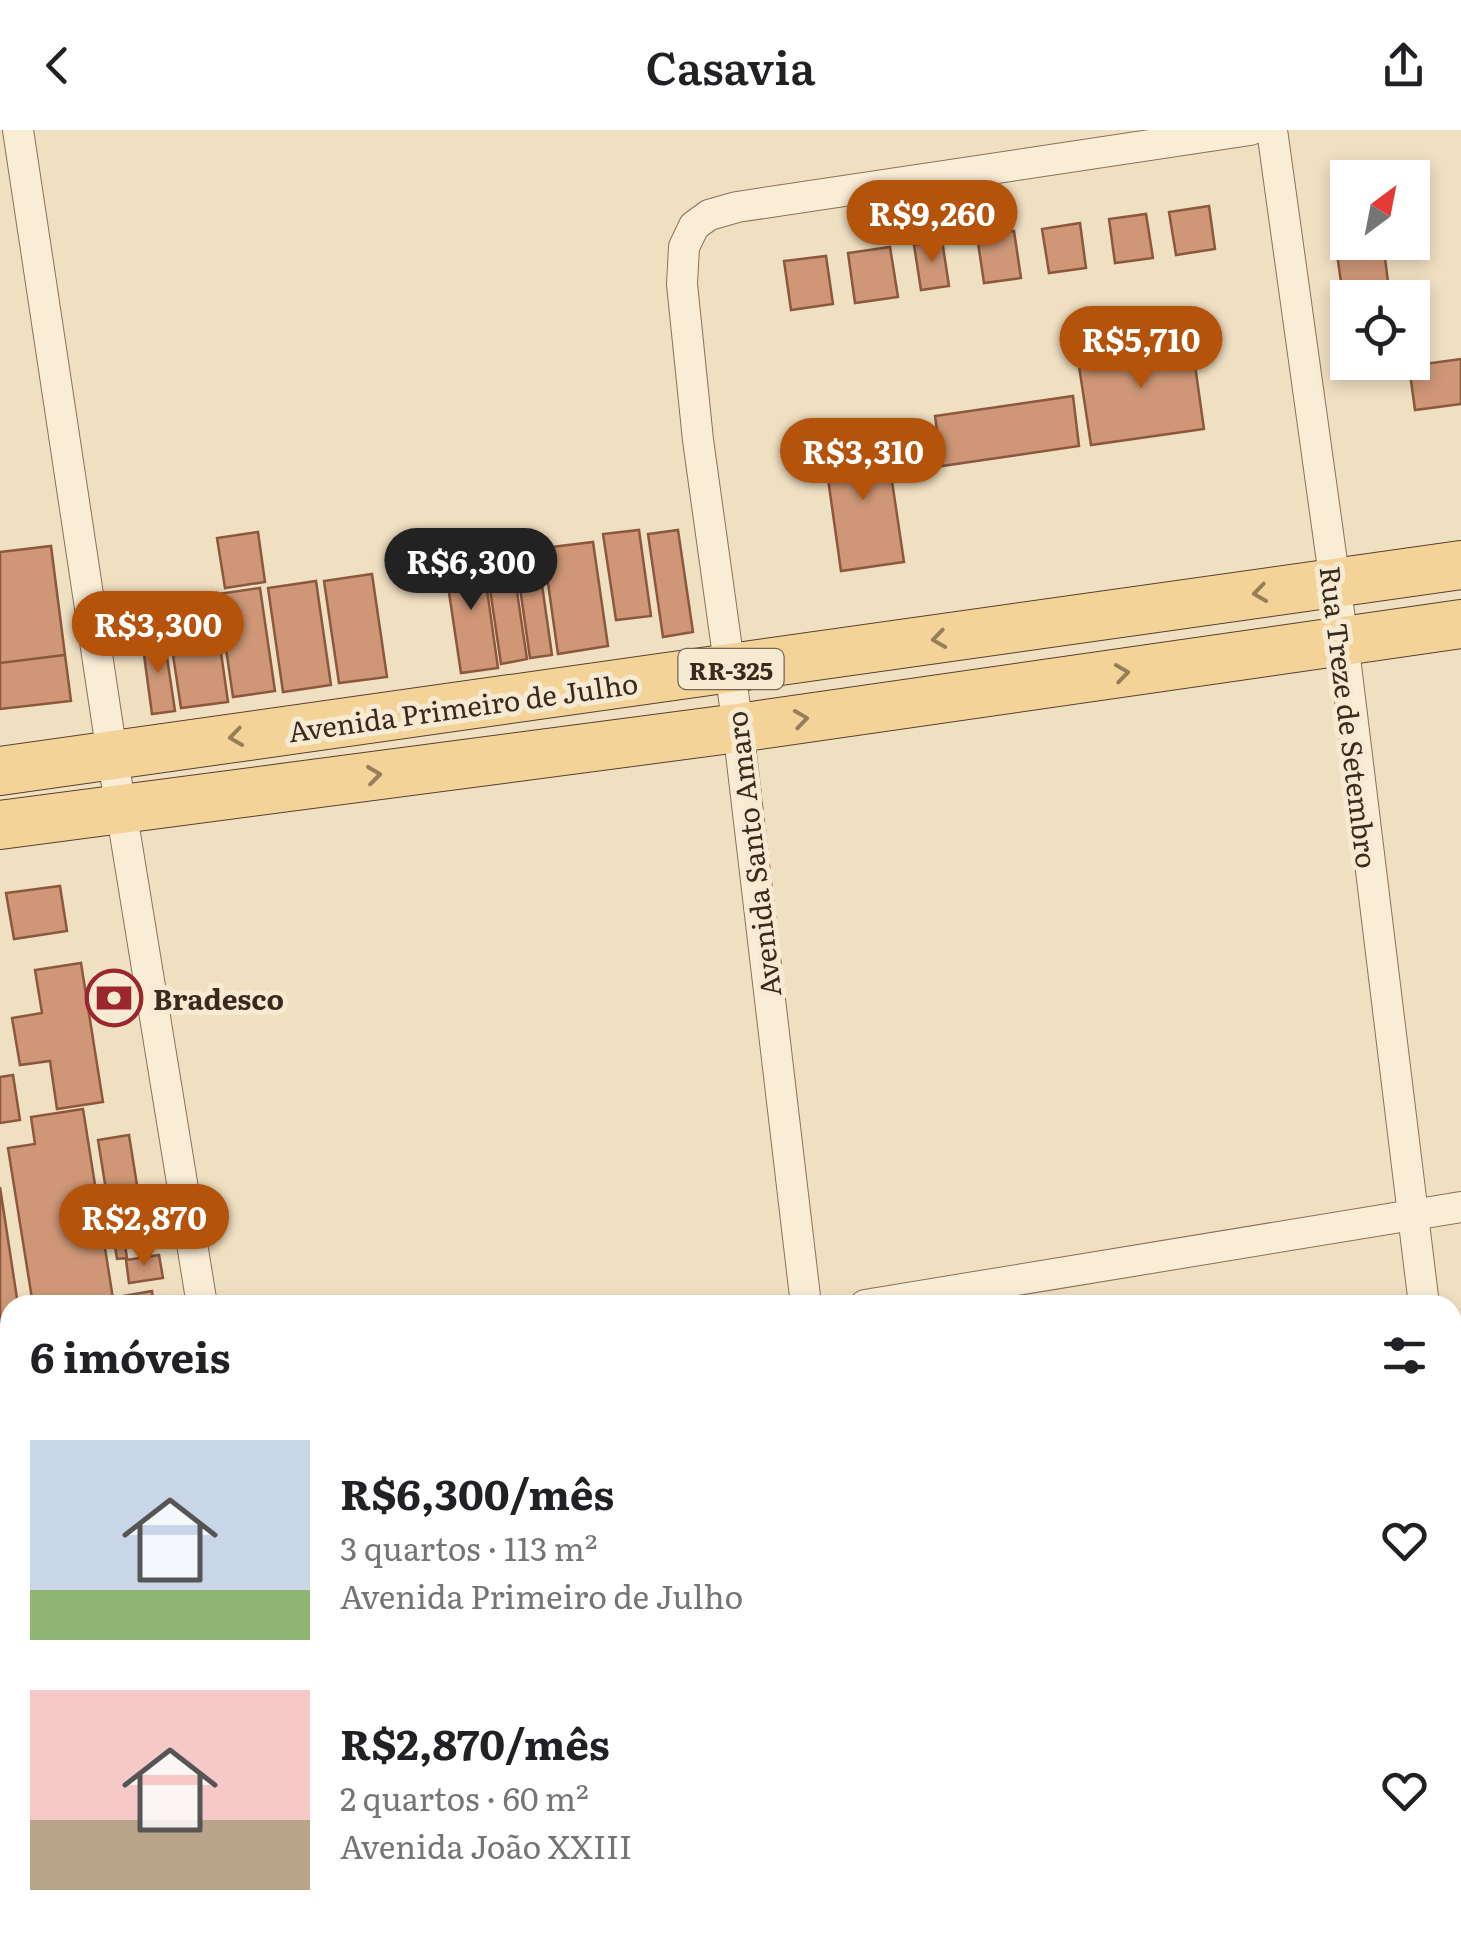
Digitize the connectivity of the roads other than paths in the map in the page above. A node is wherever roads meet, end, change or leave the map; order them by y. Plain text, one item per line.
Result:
1 (18, 130) edge
2 (1250, 130) edge
3 (1272, 130) edge
4 (1461, 565) edge
5 (1334, 582) junction
6 (1461, 624) edge
7 (1343, 641) junction
8 (729, 669) junction
9 (738, 728) junction
10 (112, 754) junction
11 (0, 771) edge
12 (122, 808) junction
13 (0, 825) edge
14 (1461, 1207) edge
15 (1411, 1214) junction
16 (200, 1295) edge
17 (805, 1295) edge
18 (925, 1295) edge
19 (1423, 1295) edge

1 - 10 street
2 - 8 street, Avenida Santo Amaro
3 - 5 street, Rua Treze de Setembro
4 - 5 main road, Avenida Primeiro de Julho / RR-325
5 - 7 street, Rua Treze de Setembro
5 -> 8 main road, Avenida Primeiro de Julho / RR-325
6 - 7 main road, Avenida Primeiro de Julho / RR-325
9 -> 7 main road, Avenida Primeiro de Julho / RR-325
7 - 15 street, Rua Treze de Setembro
8 - 9 street, Avenida Santo Amaro
8 -> 10 main road, Avenida Primeiro de Julho / RR-325
12 -> 9 main road, Avenida Primeiro de Julho / RR-325
9 - 17 street, Avenida Santo Amaro
10 - 11 main road, Avenida Primeiro de Julho / RR-325
10 - 12 street
12 - 13 main road, Avenida Primeiro de Julho / RR-325
12 - 16 street
14 - 15 street
15 - 18 street
15 - 19 street, Rua Treze de Setembro

